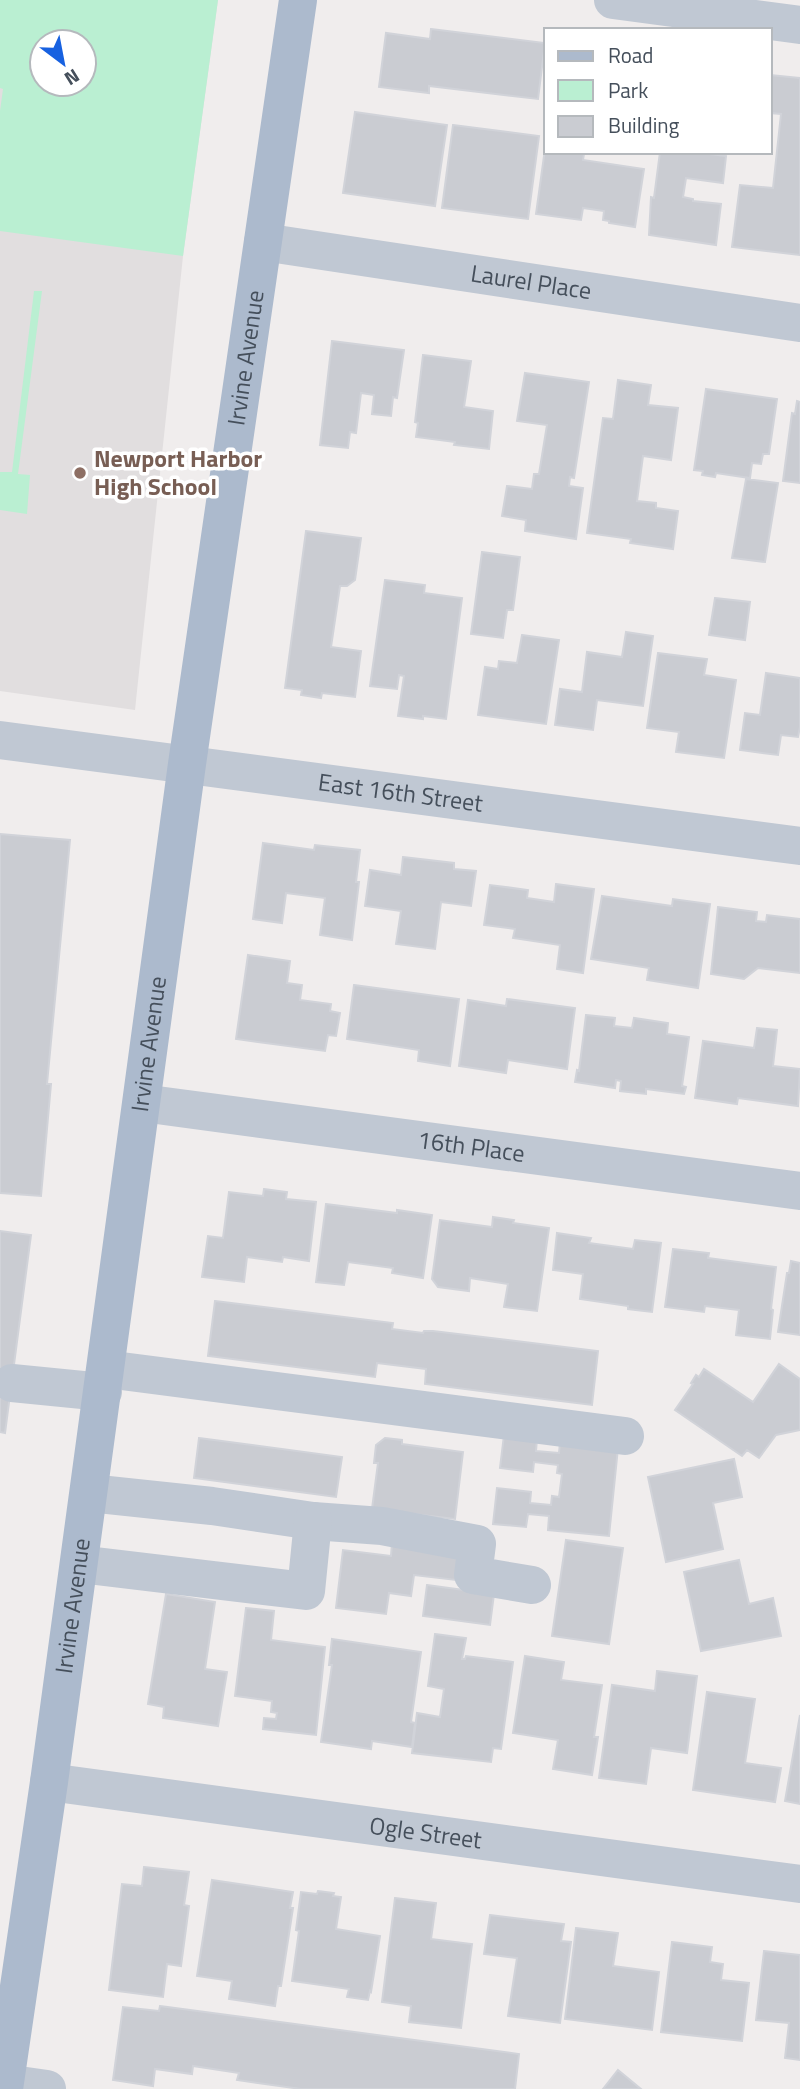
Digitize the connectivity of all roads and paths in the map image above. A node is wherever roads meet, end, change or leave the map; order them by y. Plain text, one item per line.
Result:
1 (298, 0) edge
2 (613, 0) edge
3 (800, 25) edge
4 (263, 242) junction
5 (800, 323) edge
6 (0, 740) edge
7 (187, 764) junction
8 (800, 846) edge
9 (142, 1103) junction
10 (800, 1191) edge
11 (104, 1381) junction
12 (12, 1383) dead end
13 (625, 1436) dead end
14 (89, 1493) junction
15 (313, 1521) junction
16 (79, 1564) junction
17 (532, 1585) dead end
18 (49, 1782) junction
19 (800, 1884) edge
20 (5, 2086) edge
21 (47, 2089) edge

1 - 4 main road, Irvine Avenue
2 - 3 street
4 - 5 street, Laurel Place
4 - 7 main road, Irvine Avenue
6 - 7 street, East 16th Street
7 - 8 street, East 16th Street
7 - 9 main road, Irvine Avenue
9 - 10 street, 16th Place
9 - 11 main road, Irvine Avenue
11 - 12 street
11 - 13 street
11 - 14 main road, Irvine Avenue
14 - 15 street
14 - 16 main road, Irvine Avenue
15 - 16 street
15 - 17 street
16 - 18 main road, Irvine Avenue
18 - 19 street, Ogle Street
18 - 20 main road, Irvine Avenue
20 - 21 street

